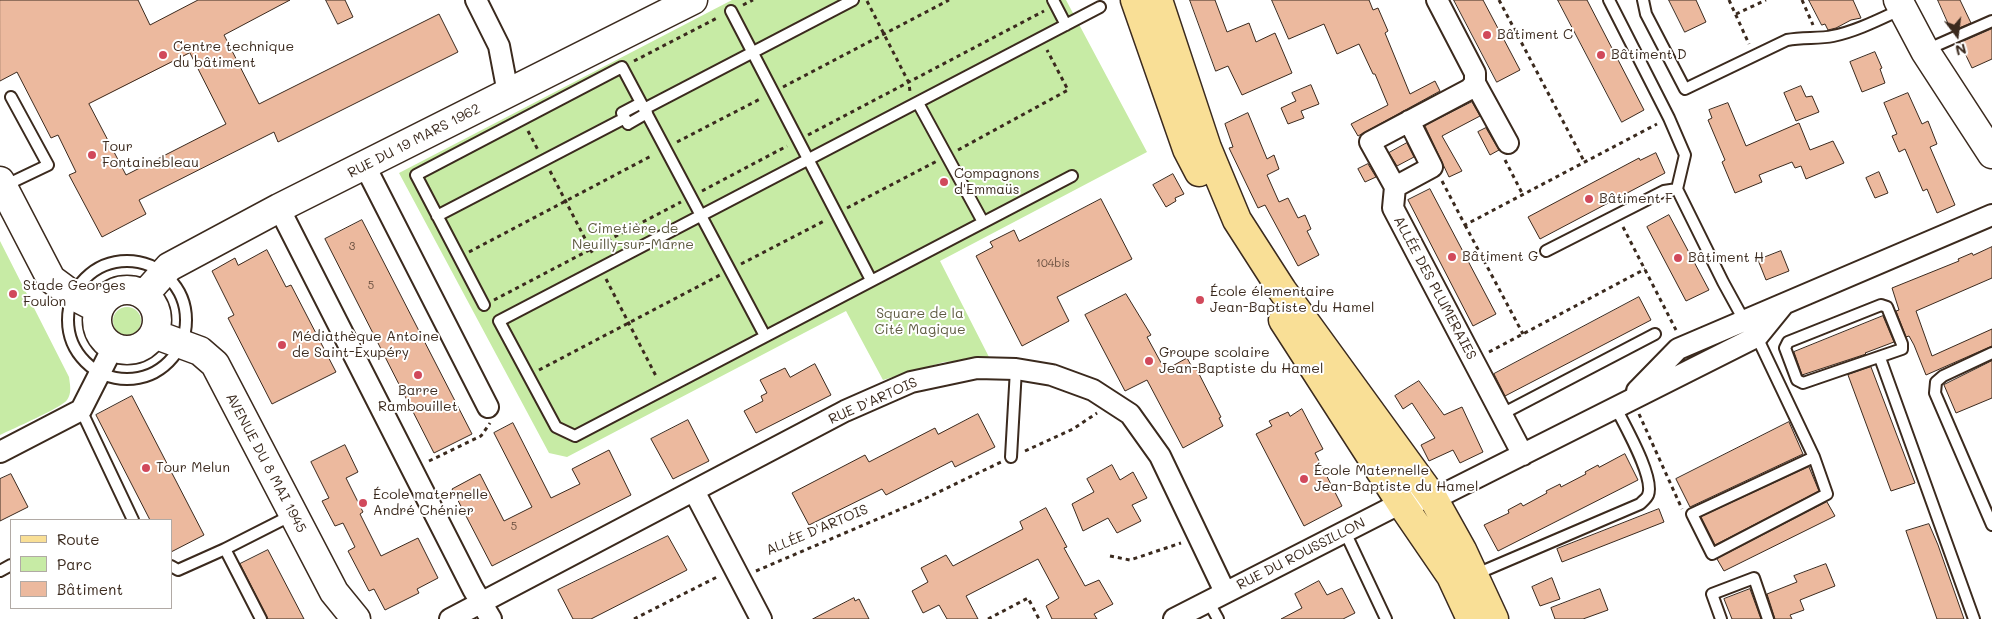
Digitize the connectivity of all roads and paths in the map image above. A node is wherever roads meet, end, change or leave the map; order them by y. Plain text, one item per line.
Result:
1 (476, 0) edge
2 (693, 0) edge
3 (753, 0) edge
4 (853, 0) edge
5 (866, 0) edge
6 (949, 0) edge
7 (1135, 0) edge
8 (1158, 0) edge
9 (1437, 0) edge
10 (1499, 0) edge
11 (1609, 0) edge
12 (1643, 0) edge
13 (1729, 0) edge
14 (1766, 0) edge
15 (1802, 0) edge
16 (1054, 3) edge
17 (1900, 4) edge
18 (1100, 7) dead end
19 (731, 11) junction
20 (1736, 14) junction
21 (1992, 21) edge
22 (1066, 25) junction
23 (884, 34) junction
24 (1819, 36) junction
25 (1041, 38) junction
26 (1925, 51) junction
27 (752, 52) junction
28 (1755, 55) junction
29 (622, 68) junction
30 (909, 82) junction
31 (1475, 83) junction
32 (773, 92) junction
33 (508, 93) junction
34 (11, 97) dead end
35 (918, 103) junction
36 (644, 108) junction
37 (1669, 118) junction
38 (522, 119) junction
39 (1409, 121) junction
40 (798, 140) junction
41 (1508, 143) joint
42 (665, 148) junction
43 (1992, 154) edge
44 (947, 155) junction
45 (544, 160) junction
46 (808, 161) junction
47 (1584, 163) junction
48 (365, 166) junction
49 (1432, 168) junction
50 (1072, 176) dead end
51 (1, 184) edge
52 (1395, 187) junction
53 (1677, 189) junction
54 (1523, 195) junction
55 (691, 196) junction
56 (566, 201) junction
57 (279, 208) junction
58 (836, 214) junction
59 (1616, 215) junction
60 (1992, 215) edge
61 (437, 216) junction
62 (701, 216) junction
63 (983, 222) junction
64 (1466, 225) junction
65 (591, 249) junction
66 (1546, 251) dead end
67 (459, 256) junction
68 (600, 268) junction
69 (1645, 269) junction
70 (730, 270) junction
71 (163, 273) junction
72 (871, 280) junction
73 (144, 295) junction
74 (74, 296) junction
75 (1784, 304) junction
76 (484, 305) joint
77 (99, 309) junction
78 (1744, 321) junction
79 (628, 322) junction
80 (154, 334) junction
81 (1522, 334) junction
82 (1655, 334) dead end
83 (765, 336) junction
84 (1758, 336) junction
85 (182, 344) junction
86 (113, 347) junction
87 (1684, 347) junction
88 (1992, 353) edge
89 (1880, 358) junction
90 (1473, 360) junction
91 (1016, 369) junction
92 (101, 373) junction
93 (528, 376) junction
94 (663, 390) junction
95 (1112, 403) junction
96 (1624, 405) junction
97 (488, 408) joint
98 (81, 410) junction
99 (1502, 414) junction
100 (0, 452) edge
101 (1523, 454) junction
102 (1814, 456) junction
103 (1011, 457) junction
104 (412, 469) junction
105 (694, 491) junction
106 (1433, 498) junction
107 (1401, 503) junction
108 (1692, 514) junction
109 (292, 515) junction
110 (133, 519) edge
111 (1992, 525) edge
112 (1345, 532) junction
113 (1199, 538) junction
114 (225, 549) junction
115 (1110, 556) dead end
116 (172, 567) edge
117 (735, 568) junction
118 (1474, 575) junction
119 (1217, 596) junction
120 (486, 611) edge
121 (260, 619) edge
122 (356, 619) edge
123 (450, 619) edge
124 (634, 619) edge
125 (761, 619) edge
126 (988, 619) edge
127 (1039, 619) edge
128 (1174, 619) edge
129 (1218, 619) edge
130 (1386, 619) edge
131 (1471, 619) edge
132 (1494, 619) edge
133 (1721, 619) edge
134 (1768, 619) edge
135 (1974, 619) edge

1 - 33 street
2 - 33 street, RUE DU 19 MARS 1962
3 - 19 path
4 - 27 lane
5 - 23 path
6 - 23 path
7 - 107 main road
8 - 106 main road
9 - 31 street
10 - 47 path
11 - 37 lane
12 - 28 lane
13 - 20 path
14 - 20 path
15 - 24 path
16 - 22 lane
16 - 30 path
17 - 24 lane
17 - 26 street
18 - 22 lane
19 - 27 lane
19 - 29 path
20 - 28 path
21 - 26 lane
22 - 25 lane
23 - 30 path
23 - 32 path
24 - 28 lane
25 - 35 lane
25 - 44 path
26 - 43 street
27 - 32 lane
27 - 36 lane
29 - 36 lane
29 - 38 lane
30 - 35 path
30 - 40 path
31 - 39 street, ALLÉE DES PLUMERAIES
31 - 41 street
32 - 40 lane
32 - 42 path
33 - 48 street, RUE DU 19 MARS 1962
34 - 51 lane
35 - 44 lane
35 - 46 lane
36 - 42 lane
36 - 45 lane
37 - 47 path
37 - 53 lane
38 - 45 path
38 - 61 lane
39 - 49 street
39 - 52 street, ALLÉE DES PLUMERAIES
40 - 46 lane
40 - 55 path
41 - 54 path
42 - 55 lane
42 - 56 path
44 - 58 path
44 - 63 lane
45 - 56 path
45 - 61 lane
46 - 58 lane
46 - 62 lane
47 - 54 path
48 - 57 street, RUE DU 19 MARS 1962
48 - 97 street
49 - 52 street
49 - 64 path
50 - 63 lane
51 - 74 street
52 - 90 street, ALLÉE DES PLUMERAIES
53 - 59 lane
53 - 78 lane
54 - 64 path
55 - 62 lane
55 - 65 path
56 - 65 path
56 - 67 path
57 - 71 street, RUE DU 19 MARS 1962
57 - 104 street
58 - 70 path
58 - 72 lane
59 - 66 lane
59 - 69 path
60 - 75 street
61 - 67 lane
62 - 68 lane
62 - 70 lane
63 - 72 lane
64 - 81 path
65 - 68 path
65 - 76 path
67 - 76 lane
68 - 79 path
68 - 93 lane
69 - 81 path
69 - 87 path
70 - 79 path
70 - 83 lane
71 - 73 street, RUE DU 19 MARS 1962
71 - 74 lane
71 - 85 lane
72 - 83 lane
73 - 77 street
73 - 80 street
74 - 77 street
74 - 92 lane
75 - 78 street
75 - 84 street
77 - 86 street
78 - 84 lane
78 - 87 street
79 - 93 path
79 - 94 path
80 - 85 street, AVENUE DU 8 MAI 1945
80 - 86 street
81 - 90 path
82 - 99 lane
83 - 94 lane
84 - 96 street, RUE DU ROUSSILLON
84 - 102 lane
85 - 92 lane
85 - 109 street, AVENUE DU 8 MAI 1945
86 - 92 street
87 - 96 street
88 - 111 lane
89 - 89 lane
89 - 135 lane
90 - 99 street, ALLÉE DES PLUMERAIES
91 - 95 street, RUE D'ARTOIS
91 - 103 lane
91 - 105 street, RUE D'ARTOIS
92 - 98 street
93 - 94 lane
95 - 103 path, ALLÉE D'ARTOIS
95 - 113 street, RUE D'ARTOIS
96 - 101 street, RUE DU ROUSSILLON
96 - 108 path
96 - 118 lane
97 - 104 path
98 - 100 street
98 - 110 lane
99 - 101 street, ALLÉE DES PLUMERAIES
101 - 106 street, RUE DU ROUSSILLON
102 - 108 lane
102 - 108 lane
103 - 117 path, ALLÉE D'ARTOIS
104 - 120 street
105 - 117 street
105 - 120 street, RUE D'ARTOIS
106 - 107 street, RUE DU ROUSSILLON
106 - 118 main road
107 - 112 street, RUE DU ROUSSILLON
107 - 131 main road
109 - 114 lane
109 - 122 street, AVENUE DU 8 MAI 1945
112 - 119 street, RUE DU ROUSSILLON
112 - 130 lane
113 - 115 path
113 - 119 street, RUE D'ARTOIS
114 - 116 lane
114 - 121 lane
117 - 124 path
117 - 125 street
118 - 132 main road
119 - 128 street, RUE DU ROUSSILLON
119 - 129 lane
120 - 123 street, RUE D'ARTOIS
126 - 127 path
133 - 134 lane

